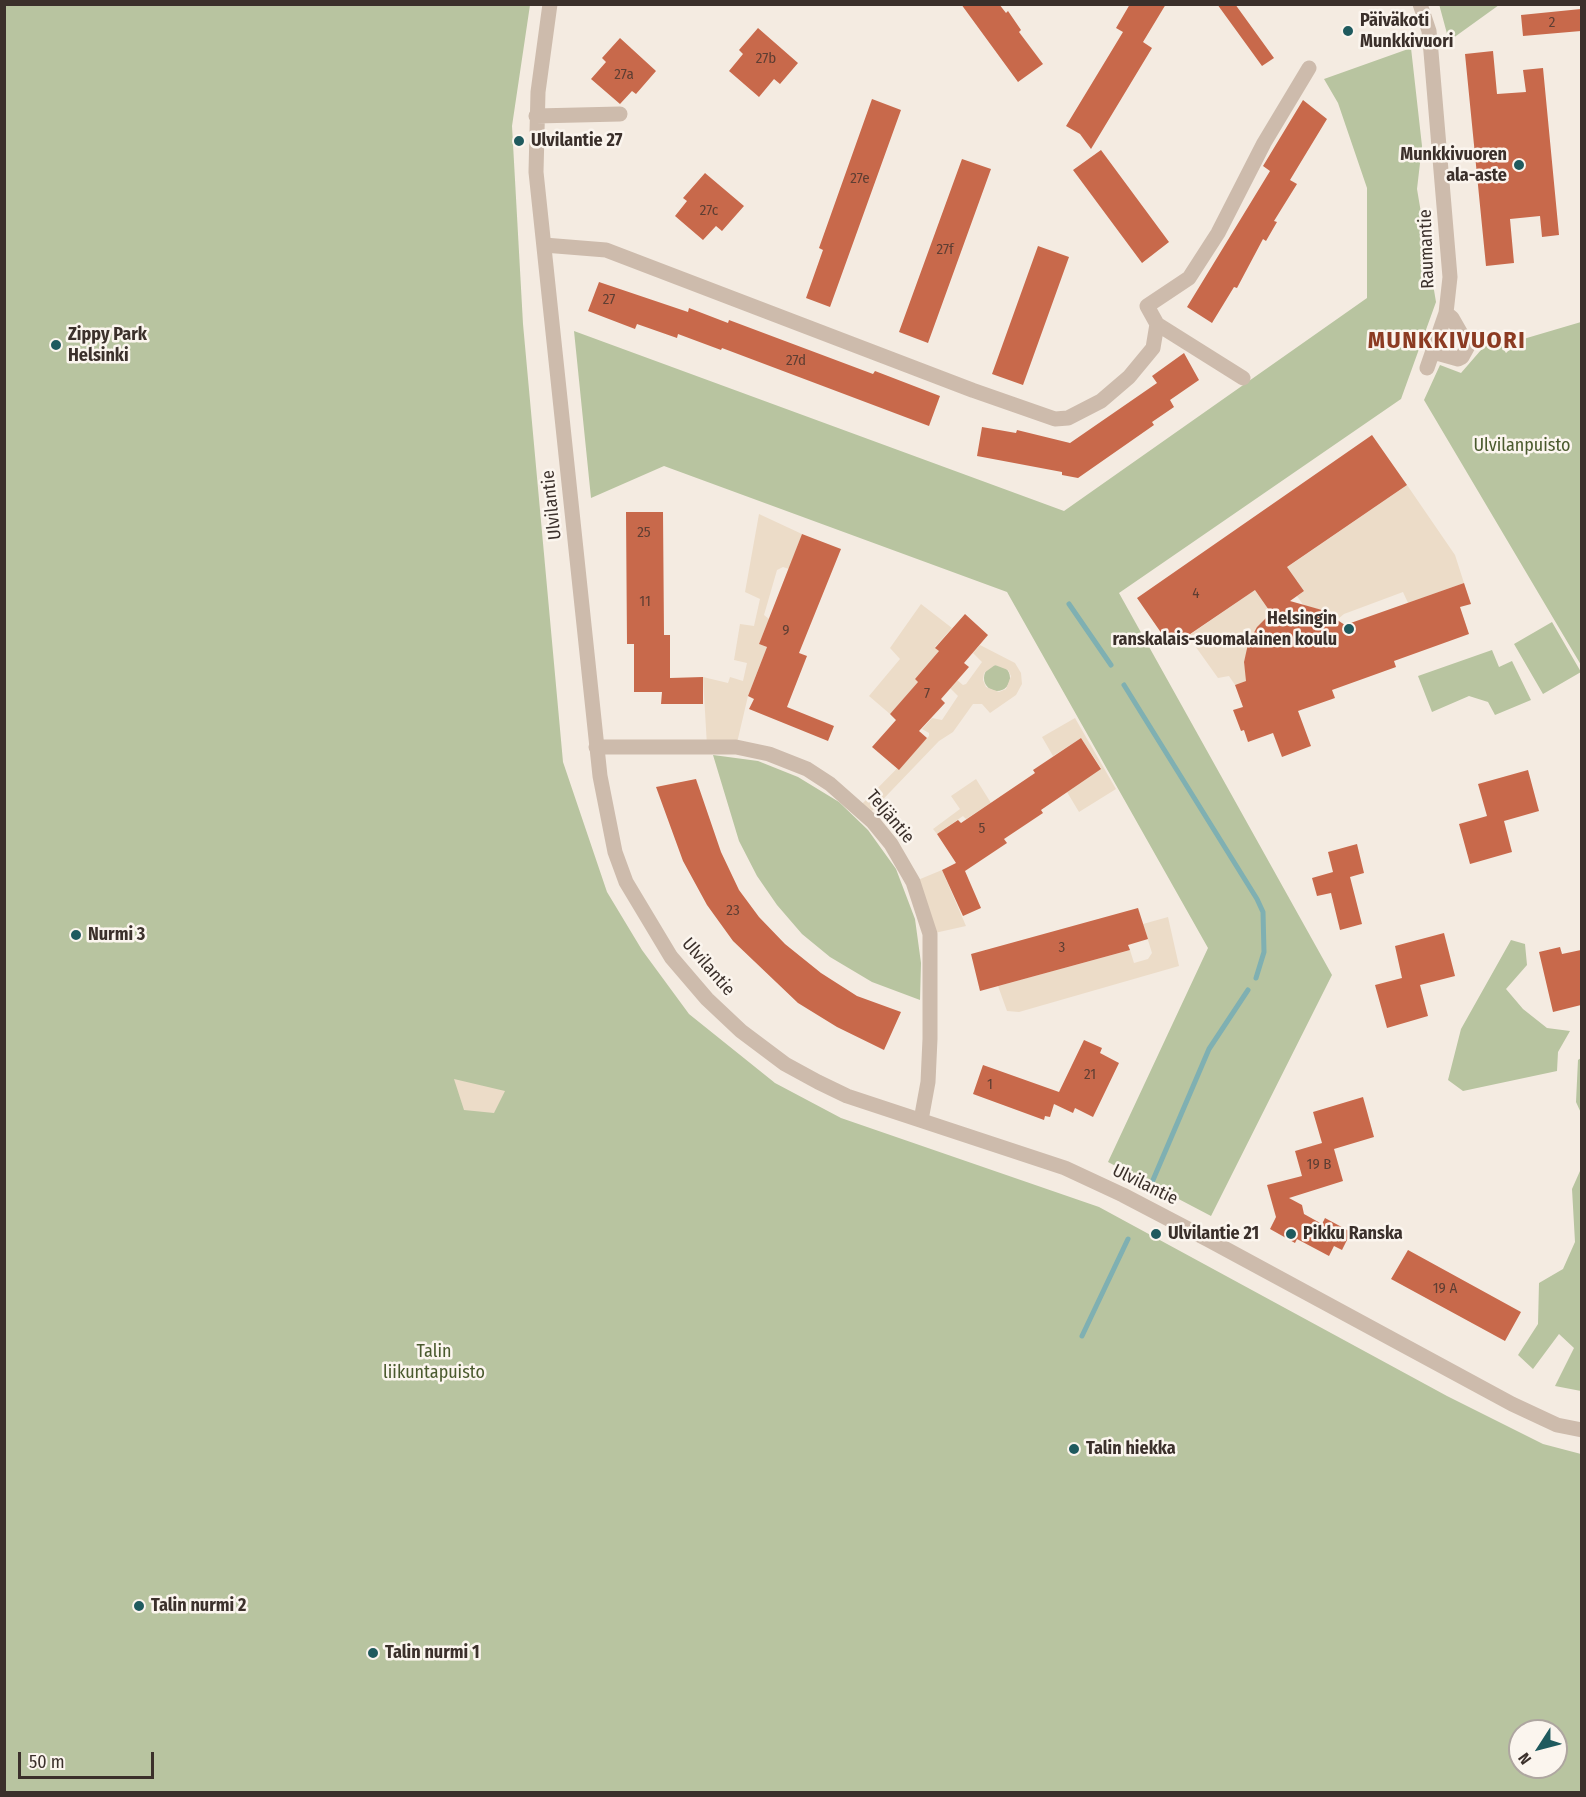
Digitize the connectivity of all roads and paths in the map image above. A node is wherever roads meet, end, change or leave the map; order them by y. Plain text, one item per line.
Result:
1 (550, 4) edge
2 (1420, 4) edge
3 (1309, 68) dead end
4 (620, 114) dead end
5 (536, 116) junction
6 (544, 245) junction
7 (1446, 313) junction
8 (1157, 324) junction
9 (1433, 352) junction
10 (1426, 368) dead end
11 (1243, 378) dead end
12 (596, 747) junction
13 (921, 1120) junction
14 (1581, 1430) edge

1 - 5 street, Ulvilantie
2 - 7 street, Raumantie
3 - 8 street
4 - 5 street
5 - 6 street, Ulvilantie
6 - 8 street
6 - 12 street, Ulvilantie
7 - 9 street, Raumantie
7 - 9 street, Raumantie
8 - 11 street
9 - 10 street, Raumantie
12 - 13 street, Ulvilantie
12 - 13 street, Teljäntie
13 - 14 street, Ulvilantie

